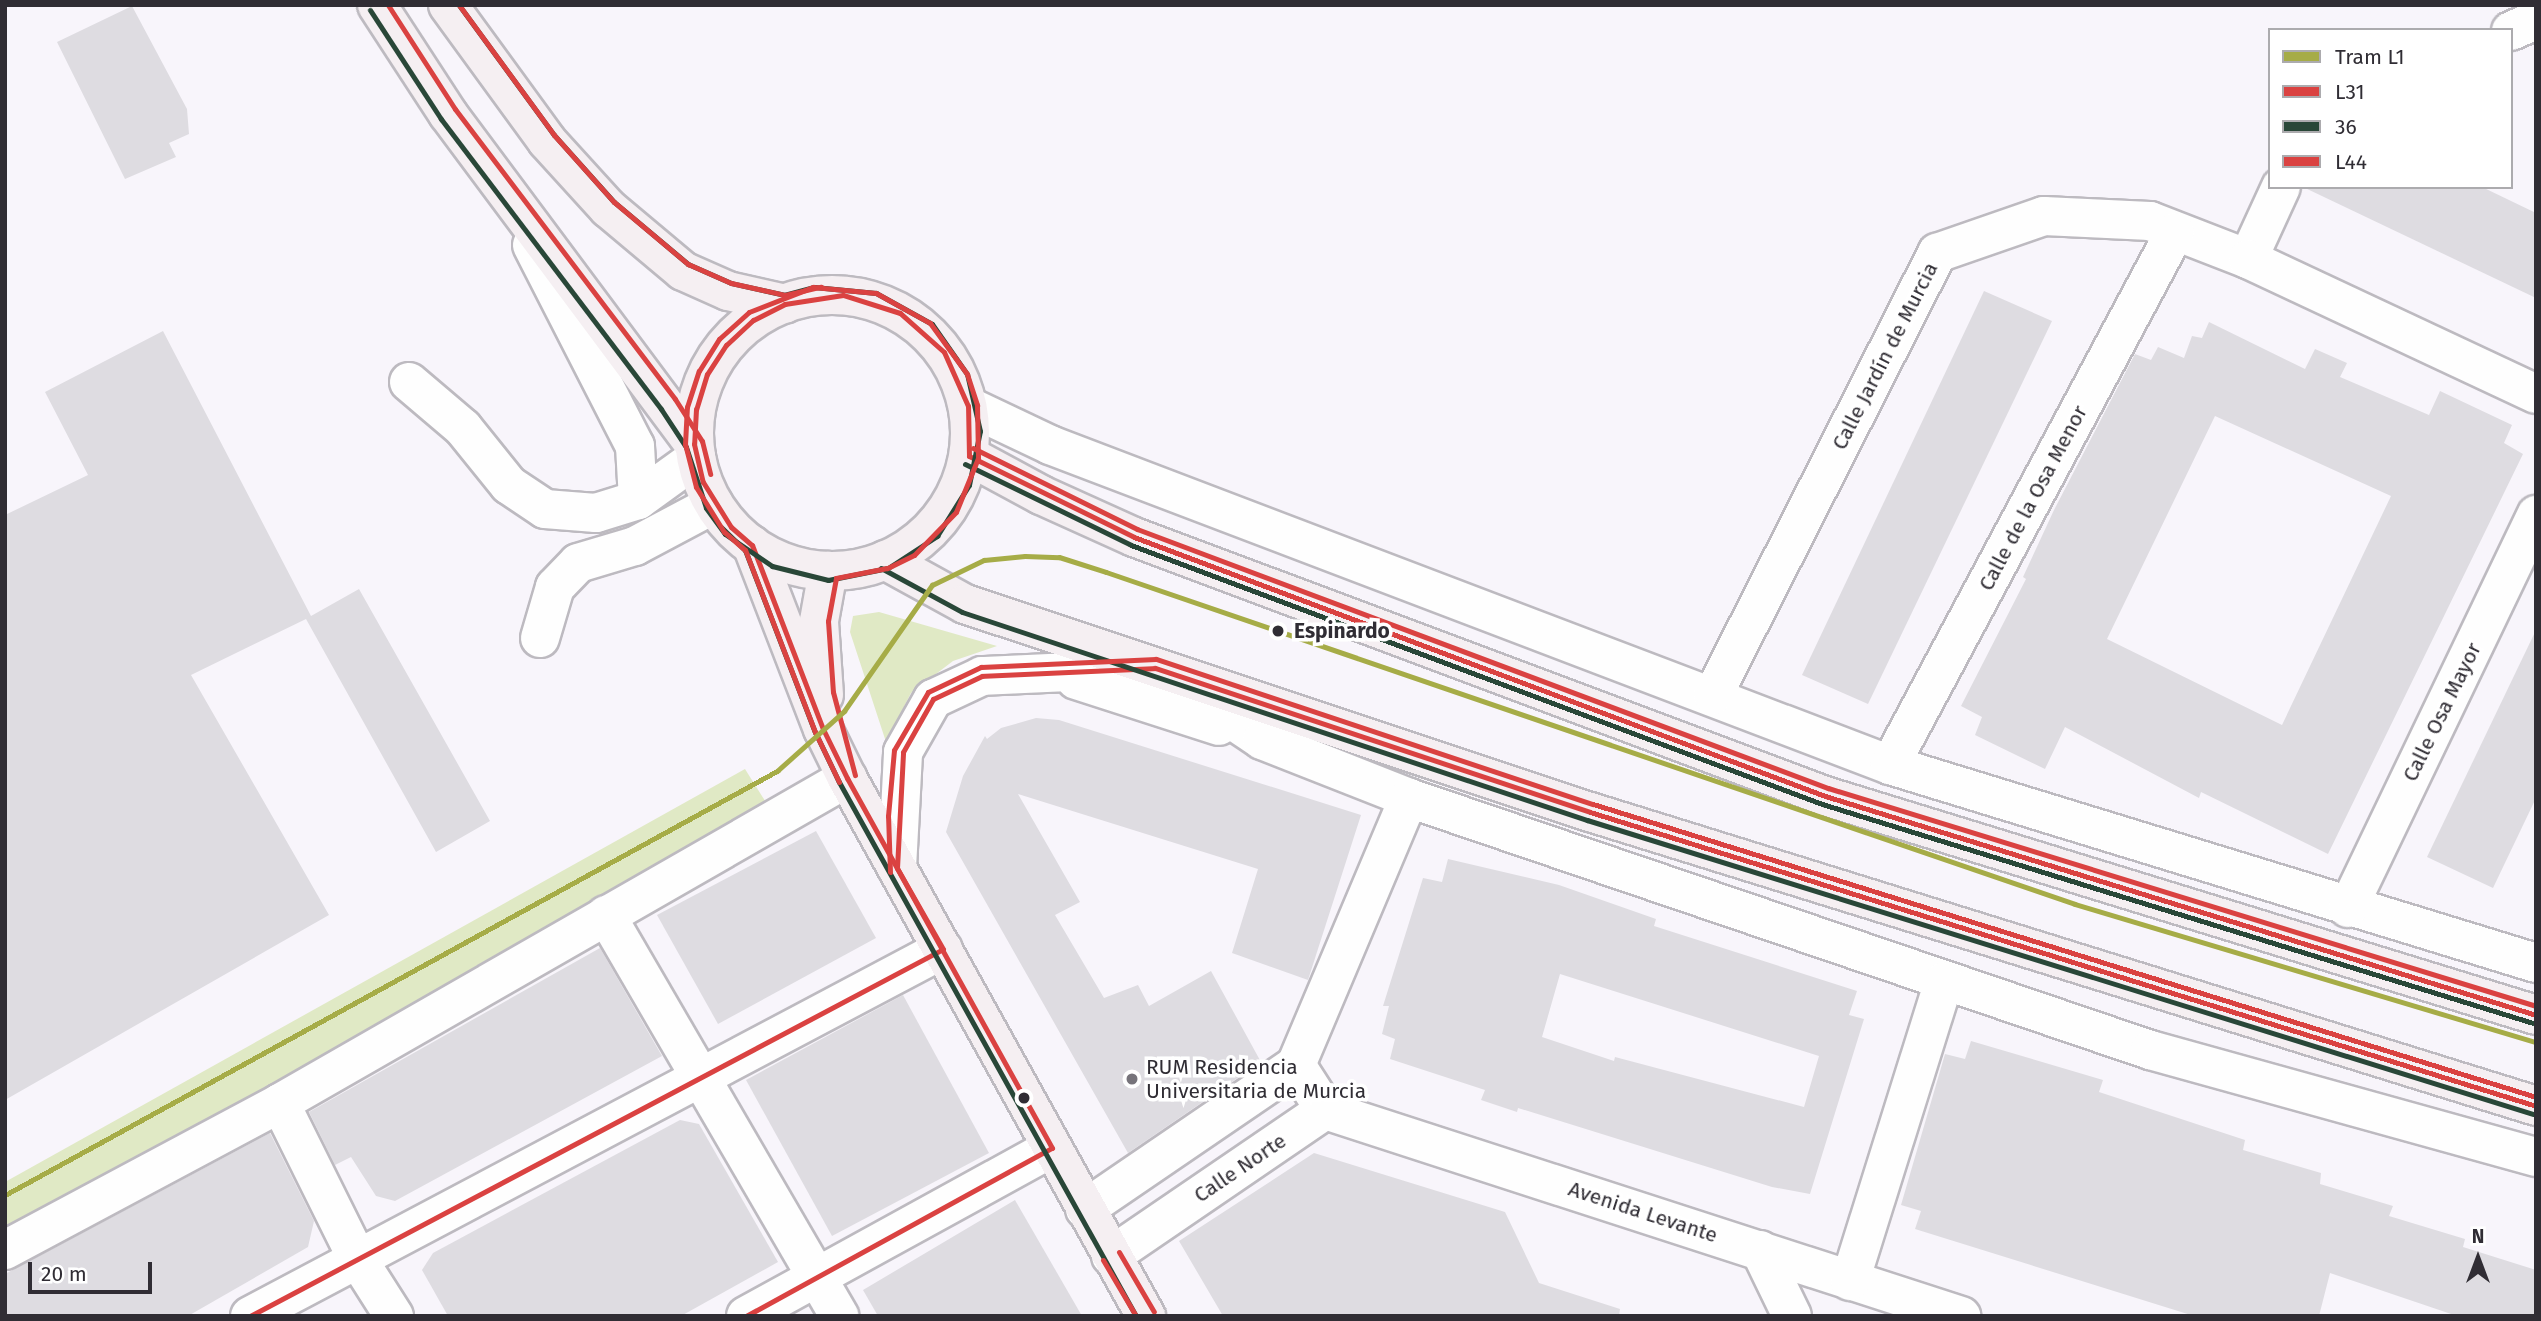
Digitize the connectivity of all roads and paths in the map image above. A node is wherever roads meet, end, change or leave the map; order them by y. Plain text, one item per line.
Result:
1 (377, 5) edge
2 (448, 5) edge
3 (2536, 20) edge
4 (2513, 30) edge
5 (503, 187) junction
6 (2280, 189) edge
7 (2175, 232) junction
8 (2248, 259) junction
9 (785, 304) junction
10 (409, 382) dead end
11 (2536, 394) edge
12 (968, 406) junction
13 (695, 451) junction
14 (969, 456) junction
15 (638, 500) junction
16 (714, 504) junction
17 (2536, 515) edge
18 (752, 545) junction
19 (885, 560) junction
20 (828, 571) junction
21 (540, 638) dead end
22 (1154, 668) junction
23 (1054, 673) junction
24 (1713, 695) junction
25 (1262, 740) junction
26 (1890, 765) junction
27 (847, 778) junction
28 (1409, 798) junction
29 (897, 868) junction
30 (2348, 908) junction
31 (606, 915) junction
32 (943, 949) junction
33 (2536, 963) edge
34 (1944, 981) junction
35 (2536, 1015) edge
36 (1296, 1065) junction
37 (701, 1078) junction
38 (280, 1103) junction
39 (2536, 1106) edge
40 (1325, 1110) junction
41 (1052, 1149) junction
42 (2536, 1157) edge
43 (1085, 1209) junction
44 (5, 1250) edge
45 (1760, 1250) junction
46 (1111, 1256) junction
47 (357, 1258) junction
48 (816, 1277) junction
49 (1863, 1296) edge
50 (250, 1316) edge
51 (394, 1316) edge
52 (746, 1316) edge
53 (839, 1316) edge
54 (1146, 1316) edge
55 (1792, 1316) edge
56 (1961, 1316) edge

1 - 5 main road
2 - 9 main road
3 - 4 street
5 - 13 main road
5 - 15 street
6 - 8 street
7 - 8 street, Calle Jardín de Murcia
7 - 24 street, Calle Jardín de Murcia
7 - 26 street, Calle de la Osa Menor
8 - 11 street, Calle Jardín de Murcia
9 - 12 main road
9 - 13 main road
10 - 15 street
12 - 14 main road
12 - 24 street
13 - 15 street
13 - 16 main road
14 - 19 main road
14 - 35 main road
16 - 18 main road
16 - 21 street
17 - 30 street, Calle Osa Mayor
18 - 20 main road
18 - 27 main road
19 - 20 main road
19 - 22 main road
20 - 27 main road
22 - 23 street
22 - 25 street
22 - 39 main road
23 - 25 street
23 - 29 street
24 - 26 street
25 - 28 street
26 - 30 street
27 - 29 main road
27 - 31 street
28 - 34 street
28 - 36 street
29 - 32 main road
30 - 33 street
31 - 37 street
31 - 38 street
32 - 37 street
32 - 41 main road
34 - 42 street
34 - 49 street
36 - 40 street
36 - 43 street
37 - 47 street
37 - 48 street
38 - 44 street
38 - 47 street
40 - 45 street, Avenida Levante
40 - 46 street, Calle Norte
41 - 43 main road
41 - 48 street
43 - 46 main road
45 - 49 street, Avenida Levante
45 - 55 street
46 - 54 main road
47 - 50 street
47 - 51 street
48 - 52 street
48 - 53 street
49 - 56 street, Avenida Levante

